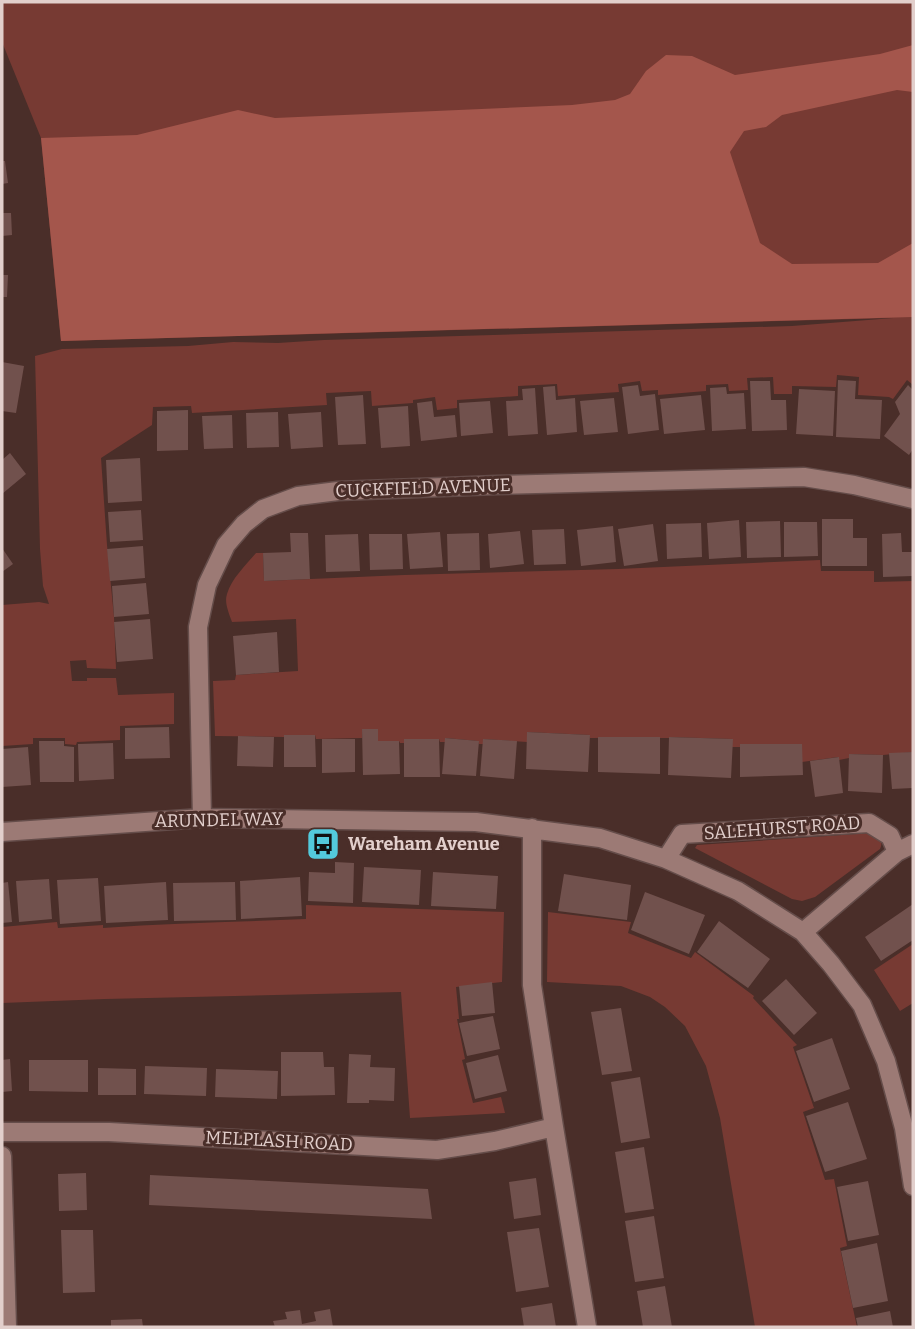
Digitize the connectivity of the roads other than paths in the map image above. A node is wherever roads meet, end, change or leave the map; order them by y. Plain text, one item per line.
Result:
1 (913, 499) edge
2 (202, 818) junction
3 (532, 828) junction
4 (2, 832) edge
5 (905, 848) edge
6 (666, 859) junction
7 (803, 932) junction
8 (554, 1127) junction
9 (908, 1127) edge
10 (2, 1132) edge
11 (2, 1156) edge
12 (913, 1186) edge
13 (7, 1327) edge
14 (587, 1327) edge

1 - 2 street, CUCKFIELD AVENUE
2 - 3 street, ARUNDEL WAY
2 - 4 street, ARUNDEL WAY
3 - 6 street, ARUNDEL WAY
3 - 8 street
5 - 6 street, SALEHURST ROAD
5 - 7 street, SALEHURST ROAD
6 - 7 street, ARUNDEL WAY
7 - 9 street, ARUNDEL WAY
8 - 10 street, MELPLASH ROAD
8 - 14 street
9 - 12 street, ARUNDEL WAY
11 - 13 street

